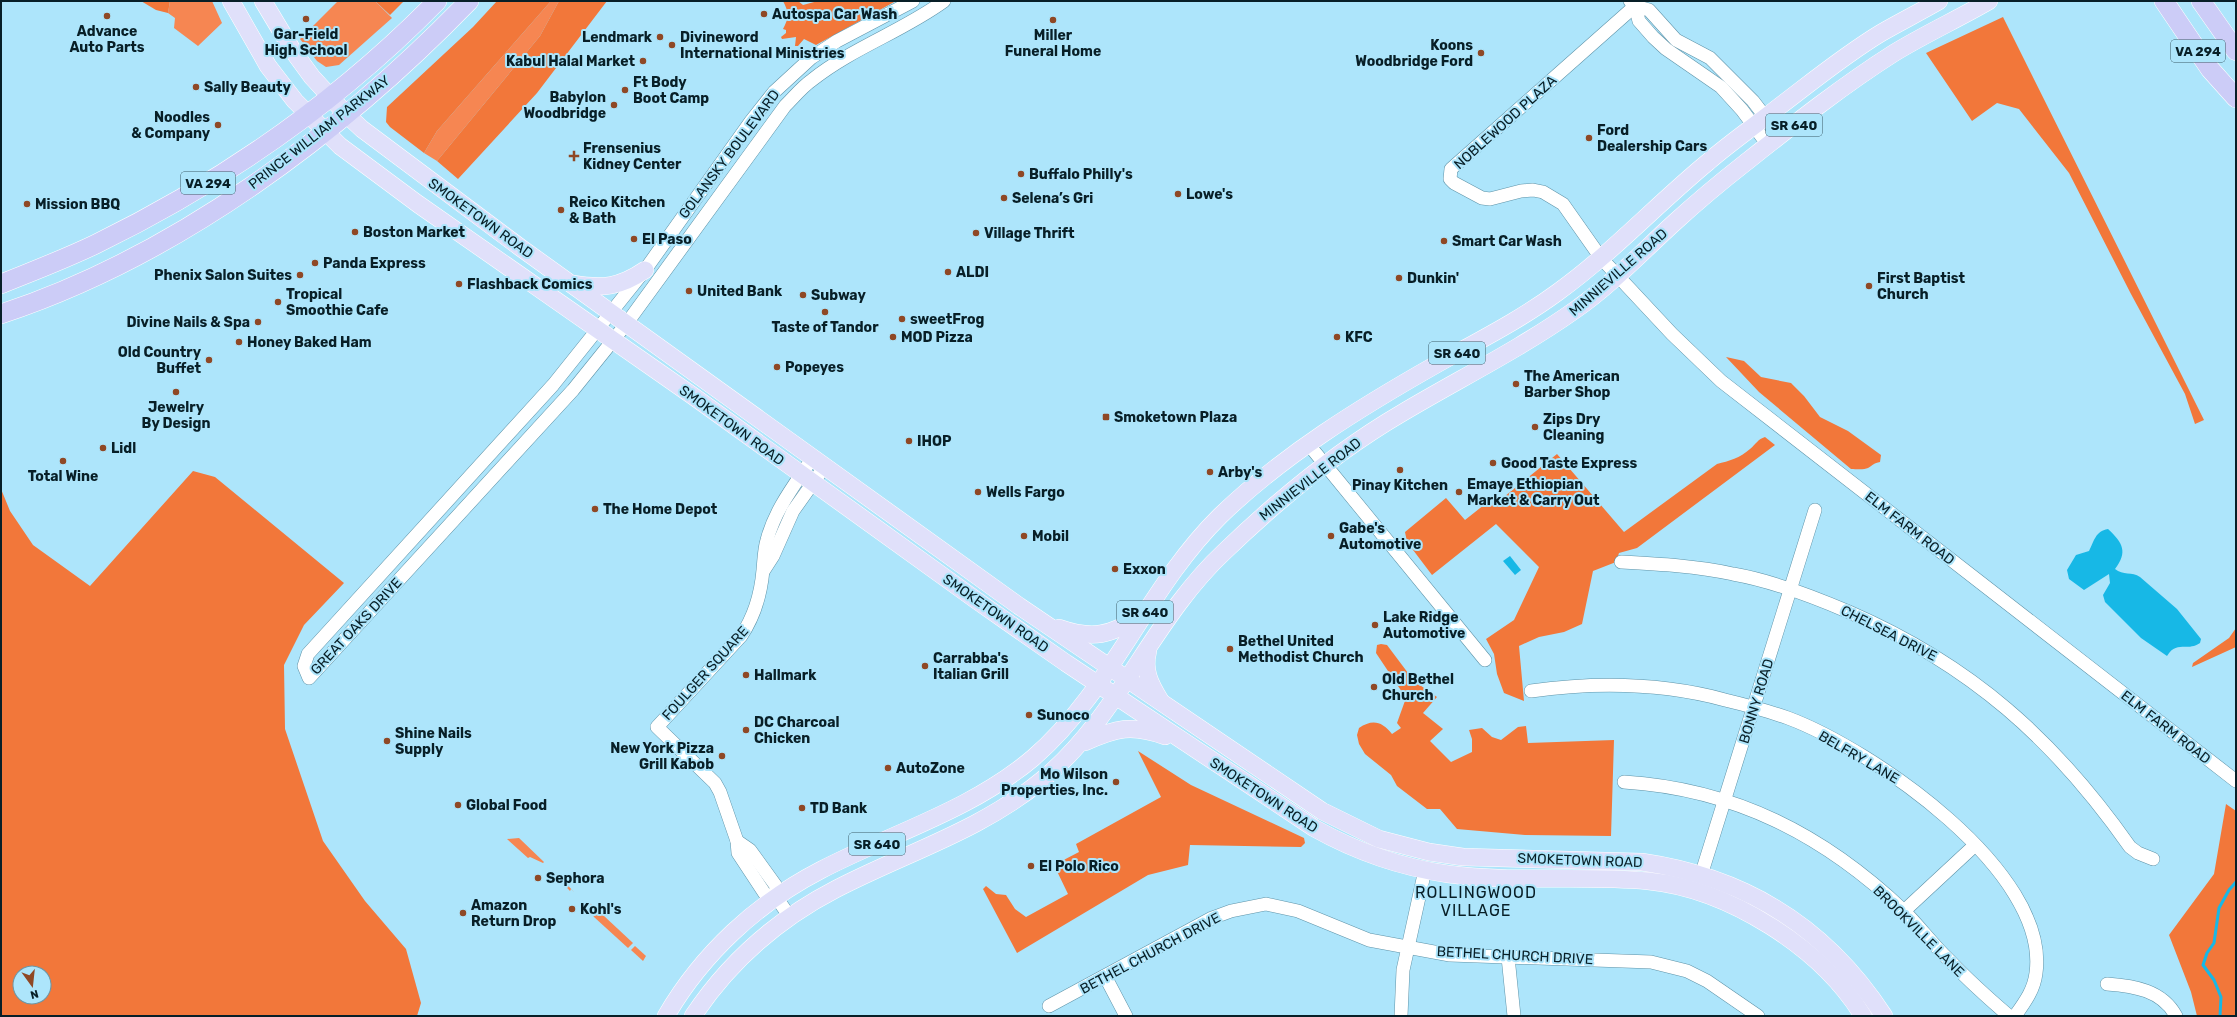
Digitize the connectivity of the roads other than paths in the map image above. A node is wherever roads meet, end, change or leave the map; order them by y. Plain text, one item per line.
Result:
1 (231, 1) edge
2 (264, 1) edge
3 (437, 1) edge
4 (470, 1) edge
5 (913, 1) edge
6 (944, 1) edge
7 (1939, 1) edge
8 (1989, 1) edge
9 (2164, 1) edge
10 (2201, 1) edge
11 (1633, 3) edge
12 (2236, 52) edge
13 (795, 71) junction
14 (806, 85) junction
15 (329, 97) junction
16 (2236, 98) edge
17 (307, 114) junction
18 (346, 114) junction
19 (1760, 122) junction
20 (324, 132) junction
21 (1774, 141) junction
22 (1601, 258) junction
23 (645, 270) junction
24 (1617, 275) junction
25 (1, 284) edge
26 (571, 284) junction
27 (611, 312) junction
28 (1, 314) edge
29 (627, 323) junction
30 (597, 329) junction
31 (613, 340) junction
32 (1309, 445) junction
33 (819, 462) junction
34 (1326, 464) junction
35 (807, 479) junction
36 (1815, 510) dead end
37 (1621, 562) dead end
38 (1791, 589) junction
39 (1143, 614) junction
40 (1042, 622) junction
41 (1148, 650) junction
42 (1485, 660) dead end
43 (1109, 668) junction
44 (1127, 681) junction
45 (1098, 684) junction
46 (1531, 691) dead end
47 (1116, 697) junction
48 (1164, 706) junction
49 (1754, 708) junction
50 (1081, 744) junction
51 (1186, 744) junction
52 (2236, 781) edge
53 (1624, 782) dead end
54 (1725, 800) junction
55 (1974, 846) junction
56 (2153, 859) dead end
57 (1425, 870) junction
58 (1702, 875) junction
59 (1696, 892) junction
60 (776, 896) junction
61 (1904, 911) junction
62 (790, 917) junction
63 (1407, 947) junction
64 (1508, 957) junction
65 (1105, 976) junction
66 (2107, 984) dead end
67 (1049, 1006) dead end
68 (666, 1016) edge
69 (694, 1016) edge
70 (1126, 1016) edge
71 (1400, 1016) edge
72 (1514, 1016) edge
73 (1758, 1016) edge
74 (1863, 1016) edge
75 (1884, 1016) edge
76 (2008, 1016) edge
77 (2016, 1016) edge
78 (2176, 1016) edge

1 - 17 main road, SMOKETOWN ROAD
2 - 15 main road, SMOKETOWN ROAD
3 - 15 highway, PRINCE WILLIAM PARKWAY / VA 294
4 - 18 highway, PRINCE WILLIAM PARKWAY / VA 294
5 - 13 street, GOLANSKY BOULEVARD
6 - 14 street, GOLANSKY BOULEVARD
7 - 19 main road, MINNIEVILLE ROAD / SR 640
8 - 21 main road, MINNIEVILLE ROAD / SR 640
9 - 16 highway, VA 294
10 - 12 highway, VA 294
11 - 19 street, NOBLEWOOD PLAZA
11 - 22 street, NOBLEWOOD PLAZA
13 - 14 street
13 - 23 street, GOLANSKY BOULEVARD
14 - 29 street, GOLANSKY BOULEVARD
15 - 17 highway, PRINCE WILLIAM PARKWAY / VA 294
15 - 18 main road, SMOKETOWN ROAD
17 - 20 main road, SMOKETOWN ROAD
17 - 25 highway, PRINCE WILLIAM PARKWAY / VA 294
18 - 20 highway, PRINCE WILLIAM PARKWAY / VA 294
18 - 26 main road, SMOKETOWN ROAD
19 - 21 street, NOBLEWOOD PLAZA
19 - 22 main road, MINNIEVILLE ROAD / SR 640
20 - 28 highway, PRINCE WILLIAM PARKWAY / VA 294
20 - 30 main road, SMOKETOWN ROAD
21 - 24 main road, MINNIEVILLE ROAD / SR 640
22 - 24 street, ELM FARM ROAD
22 - 32 main road, MINNIEVILLE ROAD / SR 640
23 - 26 main road
23 - 27 street, GOLANSKY BOULEVARD
24 - 34 main road, MINNIEVILLE ROAD / SR 640
24 - 52 street, ELM FARM ROAD
26 - 27 main road, SMOKETOWN ROAD
27 - 29 main road, SMOKETOWN ROAD
27 - 30 street, GOLANSKY BOULEVARD
29 - 31 street, GOLANSKY BOULEVARD
29 - 33 main road, SMOKETOWN ROAD
30 - 31 main road, SMOKETOWN ROAD
30 - 31 street, GREAT OAKS DRIVE
31 - 35 main road, SMOKETOWN ROAD
32 - 34 street
32 - 39 main road, MINNIEVILLE ROAD / SR 640
33 - 35 street, FOULGER SQUARE
33 - 40 main road, SMOKETOWN ROAD
34 - 41 main road, MINNIEVILLE ROAD / SR 640
34 - 42 street
35 - 45 main road, SMOKETOWN ROAD
35 - 60 street, FOULGER SQUARE
36 - 38 street, BONNY ROAD
37 - 38 street, CHELSEA DRIVE
38 - 49 street, BONNY ROAD
38 - 56 street, CHELSEA DRIVE
39 - 40 main road
39 - 43 main road, MINNIEVILLE ROAD / SR 640
40 - 43 main road, SMOKETOWN ROAD
41 - 44 main road, MINNIEVILLE ROAD / SR 640
41 - 48 main road
43 - 44 main road, SMOKETOWN ROAD
43 - 45 main road, MINNIEVILLE ROAD / SR 640
44 - 47 main road, MINNIEVILLE ROAD / SR 640
44 - 48 main road, SMOKETOWN ROAD
45 - 47 main road, SMOKETOWN ROAD
45 - 60 main road, MINNIEVILLE ROAD / SR 640
46 - 49 street, BELFRY LANE
47 - 50 main road, MINNIEVILLE ROAD / SR 640
47 - 51 main road, SMOKETOWN ROAD
48 - 58 main road, SMOKETOWN ROAD
49 - 54 street, BONNY ROAD
49 - 55 street, BELFRY LANE
50 - 51 main road
50 - 62 main road, MINNIEVILLE ROAD / SR 640
51 - 57 main road, SMOKETOWN ROAD
53 - 54 street, BROOKVILLE LANE
54 - 58 street, BONNY ROAD
54 - 61 street, BROOKVILLE LANE
55 - 61 street
55 - 77 street, BELFRY LANE
57 - 59 main road, SMOKETOWN ROAD
57 - 63 street
58 - 59 street, BONNY ROAD
58 - 75 main road, SMOKETOWN ROAD
59 - 74 main road, SMOKETOWN ROAD
60 - 62 street, FOULGER SQUARE
60 - 68 main road, MINNIEVILLE ROAD / SR 640
61 - 76 street, BROOKVILLE LANE
62 - 69 main road, MINNIEVILLE ROAD / SR 640
63 - 64 street, BETHEL CHURCH DRIVE
63 - 65 street, BETHEL CHURCH DRIVE
63 - 71 street
64 - 72 street
64 - 73 street, BETHEL CHURCH DRIVE
65 - 67 street, BETHEL CHURCH DRIVE
65 - 70 street
66 - 78 street

